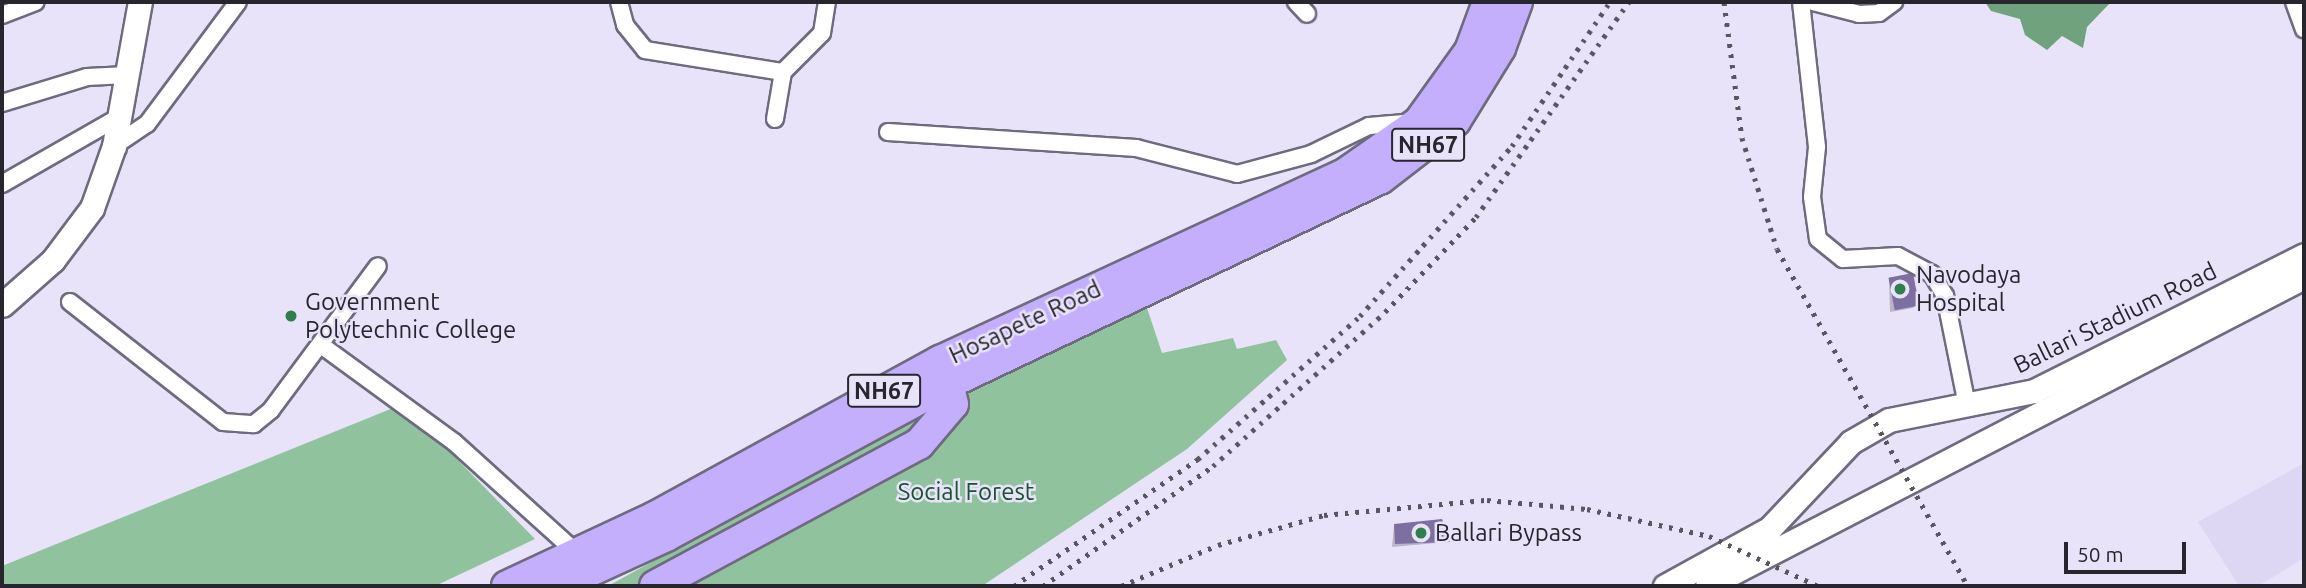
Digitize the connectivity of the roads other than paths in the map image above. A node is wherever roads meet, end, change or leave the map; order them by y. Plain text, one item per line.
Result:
1 (36, 2) edge
2 (140, 2) edge
3 (238, 2) edge
4 (619, 2) edge
5 (827, 2) edge
6 (1488, 2) edge
7 (1517, 2) edge
8 (1801, 2) edge
9 (1813, 2) edge
10 (1894, 2) edge
11 (2294, 2) edge
12 (2, 15) edge
13 (2304, 29) edge
14 (783, 72) junction
15 (127, 75) junction
16 (2, 103) edge
17 (119, 117) junction
18 (775, 119) dead end
19 (1419, 122) junction
20 (888, 132) dead end
21 (114, 146) junction
22 (2, 184) edge
23 (2304, 254) edge
24 (378, 266) dead end
25 (2304, 277) edge
26 (70, 302) dead end
27 (2, 305) edge
28 (321, 345) junction
29 (946, 372) junction
30 (1967, 405) junction
31 (578, 554) junction
32 (507, 586) edge
33 (557, 586) edge
34 (655, 586) edge
35 (1665, 586) edge
36 (1707, 586) edge

1 - 12 street
2 - 15 street
3 - 21 street
4 - 14 street
5 - 14 street
6 - 19 highway, Hosapete Road / NH67
7 - 29 highway, Hosapete Road / NH67
8 - 30 street
9 - 10 street
11 - 13 street
14 - 18 street
15 - 16 street
15 - 17 street
17 - 21 street
17 - 22 street
19 - 20 street
19 - 29 highway, Hosapete Road / NH67
21 - 27 street
23 - 30 street, Ballari Stadium Road
24 - 28 street
25 - 36 street, Ballari Stadium Road
26 - 28 street
28 - 31 street
29 - 31 highway, Hosapete Road / NH67
29 - 33 highway, Hosapete Road
29 - 34 highway
30 - 35 street, Ballari Stadium Road
31 - 32 highway, Hosapete Road / NH67

